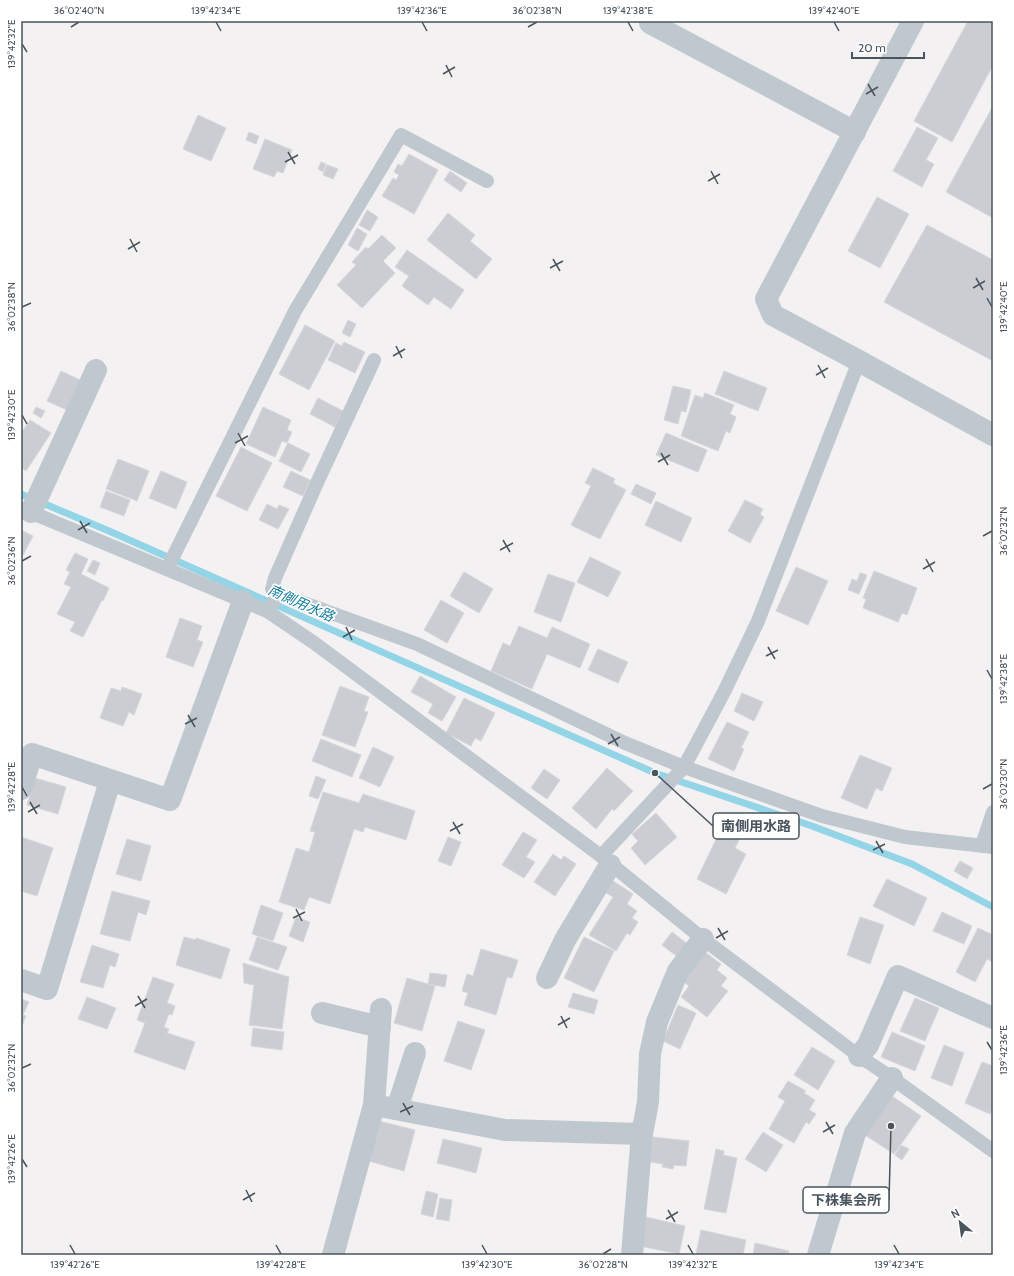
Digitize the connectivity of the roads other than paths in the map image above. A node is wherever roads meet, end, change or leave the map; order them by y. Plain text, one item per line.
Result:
1 (651, 21) edge
2 (914, 21) edge
3 (855, 132) junction
4 (487, 181) dead end
5 (374, 360) dead end
6 (860, 361) junction
7 (96, 370) dead end
8 (993, 436) edge
9 (26, 510) edge
10 (167, 569) junction
11 (280, 594) junction
12 (243, 601) junction
13 (267, 611) junction
14 (684, 767) junction
15 (110, 780) junction
16 (21, 789) edge
17 (993, 812) edge
18 (987, 846) edge
19 (605, 861) junction
20 (703, 939) junction
21 (547, 978) dead end
22 (21, 980) edge
23 (322, 1013) dead end
24 (993, 1018) edge
25 (415, 1053) dead end
26 (859, 1056) junction
27 (892, 1078) junction
28 (374, 1105) junction
29 (397, 1109) junction
30 (642, 1134) junction
31 (993, 1152) edge
32 (333, 1255) edge
33 (632, 1255) edge
34 (818, 1255) edge

1 - 3 street
2 - 3 street
3 - 6 street
4 - 10 lane
5 - 11 lane
6 - 8 street
6 - 14 lane
7 - 9 street
9 - 10 lane
10 - 12 lane
11 - 13 lane
11 - 14 lane
12 - 13 lane
12 - 15 street
13 - 19 lane
14 - 18 lane
14 - 19 lane
15 - 16 street
15 - 22 street
17 - 18 lane
19 - 20 lane
19 - 21 street
20 - 26 lane
20 - 30 street
23 - 28 street
24 - 26 street
25 - 29 street
26 - 27 lane
27 - 31 lane
27 - 34 street
28 - 29 street
28 - 32 street
29 - 30 street
30 - 33 street

